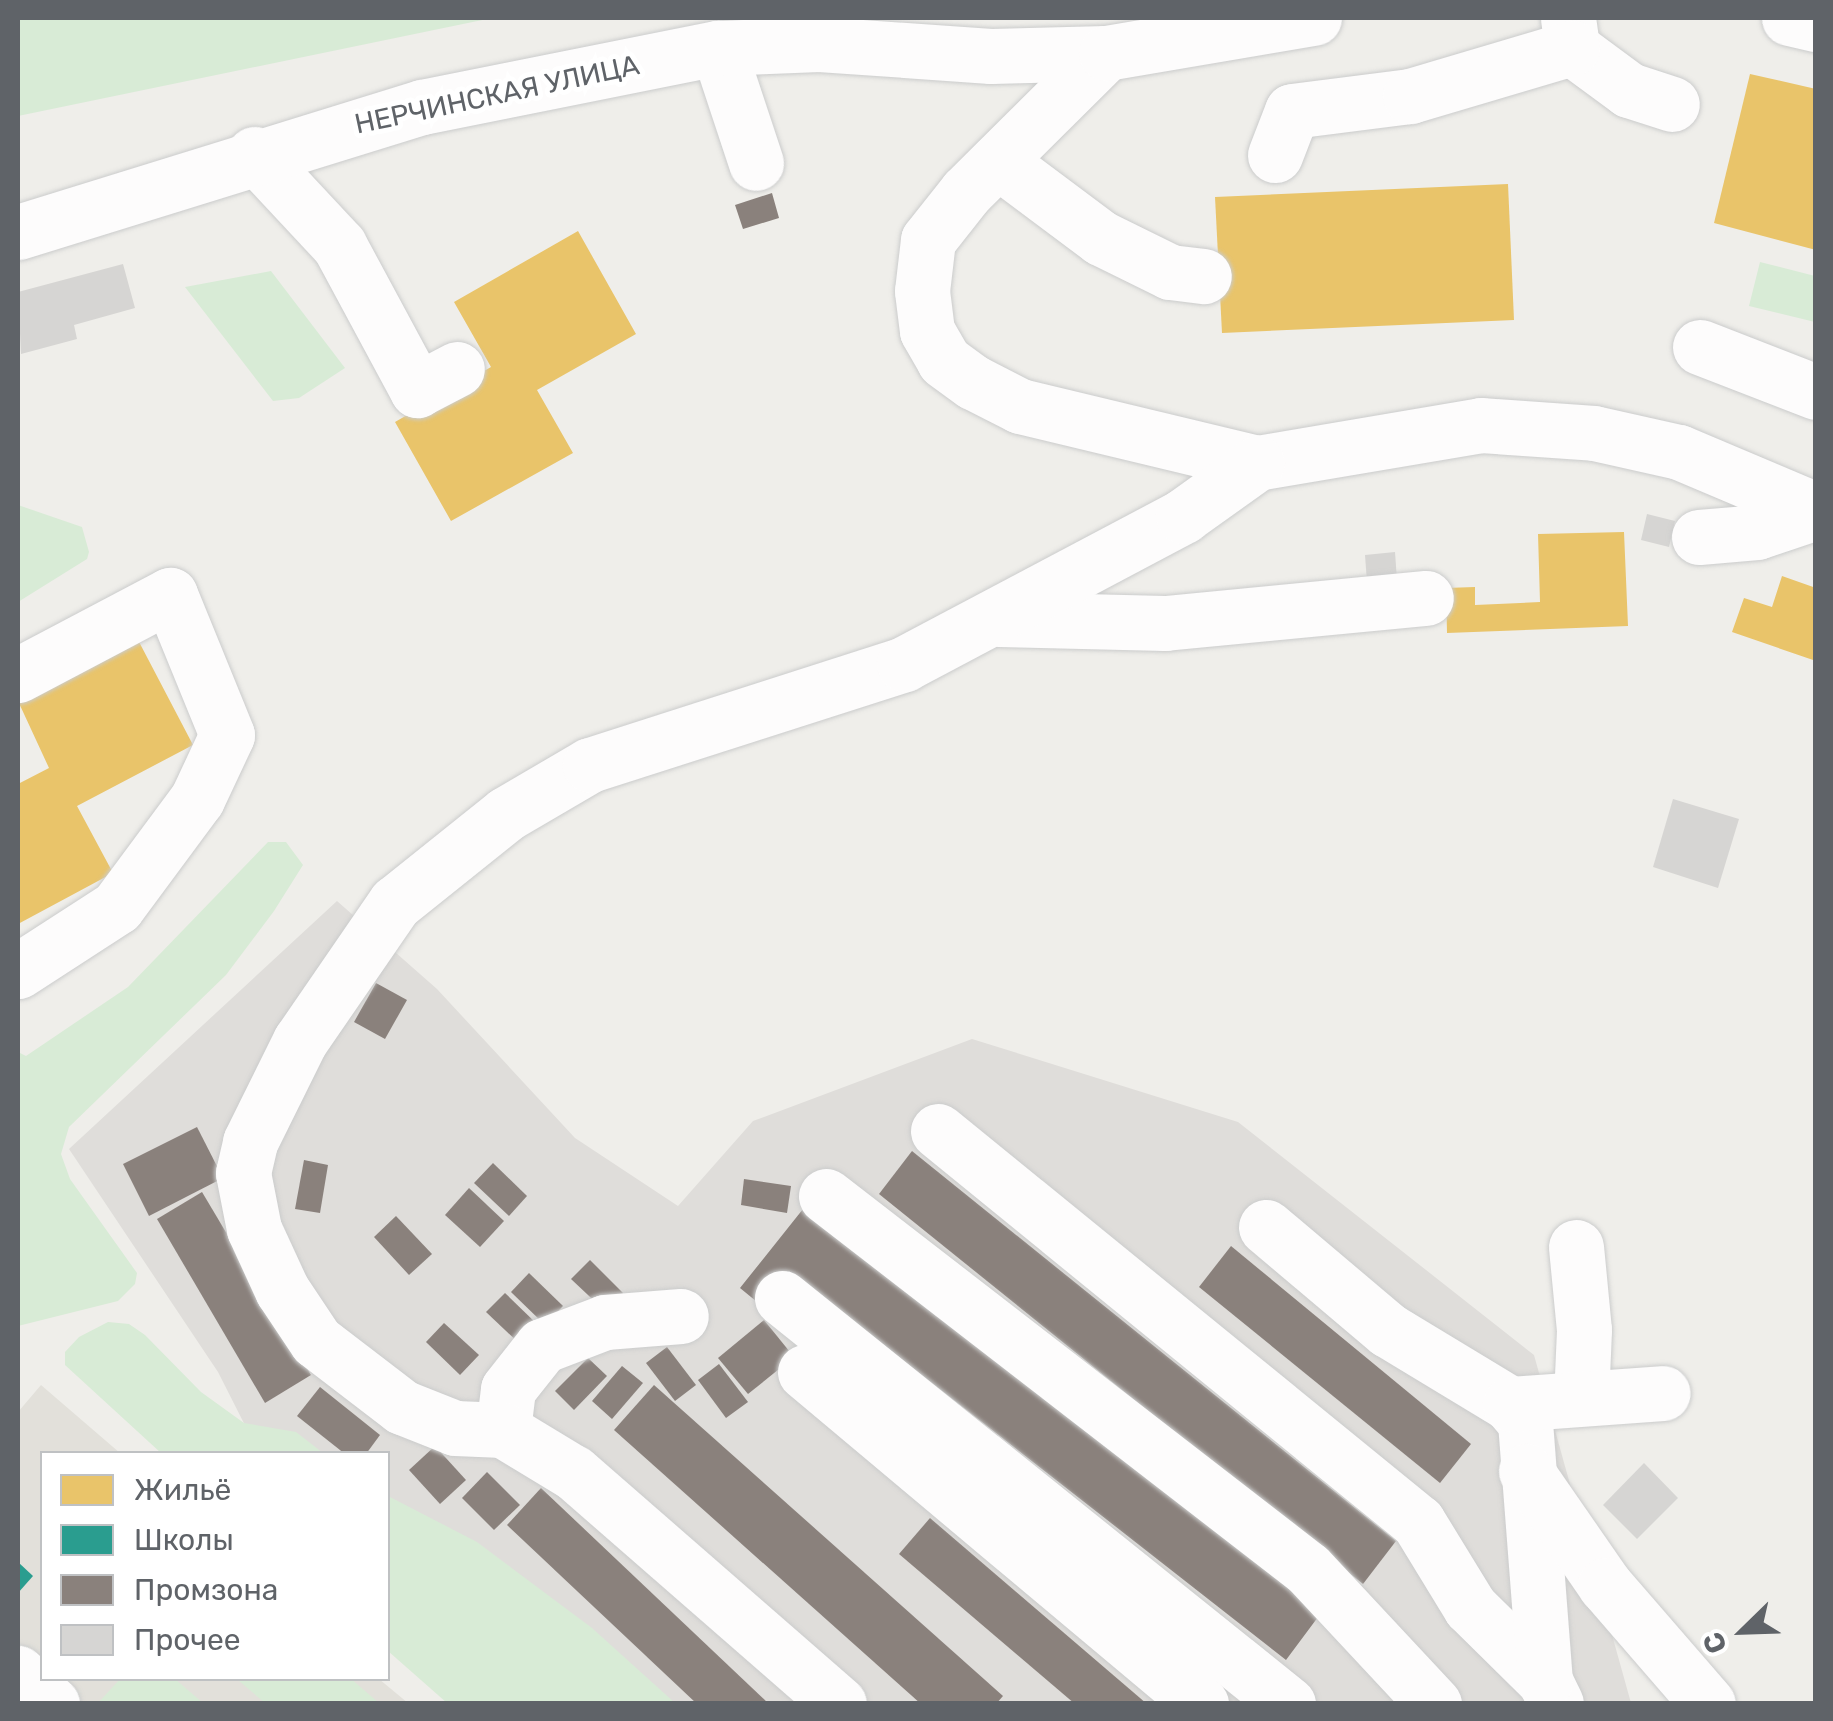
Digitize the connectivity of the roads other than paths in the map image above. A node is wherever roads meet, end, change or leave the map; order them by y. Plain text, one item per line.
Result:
1 (1314, 18) edge
2 (1790, 18) edge
3 (1816, 24) edge
4 (1570, 33) edge
5 (718, 48) junction
6 (1106, 53) junction
7 (1672, 104) dead end
8 (254, 154) junction
9 (1274, 155) dead end
10 (998, 161) junction
11 (756, 163) dead end
12 (18, 232) edge
13 (1204, 276) dead end
14 (1700, 347) dead end
15 (457, 369) dead end
16 (1816, 392) edge
17 (1257, 464) junction
18 (1816, 511) edge
19 (1699, 536) dead end
20 (1426, 598) dead end
21 (999, 619) junction
22 (18, 676) edge
23 (18, 970) edge
24 (938, 1130) dead end
25 (826, 1196) dead end
26 (1266, 1228) dead end
27 (1576, 1247) dead end
28 (782, 1298) dead end
29 (681, 1316) dead end
30 (805, 1372) dead end
31 (1663, 1393) dead end
32 (1581, 1398) junction
33 (1510, 1404) junction
34 (503, 1430) junction
35 (1526, 1471) junction
36 (18, 1672) edge
37 (1550, 1692) edge
38 (52, 1704) edge
39 (839, 1704) edge
40 (1200, 1704) edge
41 (1288, 1704) edge
42 (1434, 1704) edge
43 (1708, 1704) edge

1 - 6 street, НЕРЧИНСКАЯ УЛИЦА
2 - 3 street
4 - 7 street
4 - 9 street
5 - 6 street, НЕРЧИНСКАЯ УЛИЦА
5 - 8 street, НЕРЧИНСКАЯ УЛИЦА
5 - 11 street
6 - 10 street
8 - 12 street, НЕРЧИНСКАЯ УЛИЦА
8 - 15 street
10 - 13 street
10 - 17 street
14 - 16 street
17 - 18 street
17 - 21 street
18 - 19 street
20 - 21 street
21 - 34 street
22 - 23 street
24 - 37 street
25 - 42 street
26 - 33 street
27 - 32 street
28 - 41 street
29 - 34 street
30 - 40 street
31 - 32 street
32 - 33 street
33 - 35 street
34 - 39 street
35 - 37 street
35 - 43 street
36 - 38 street

